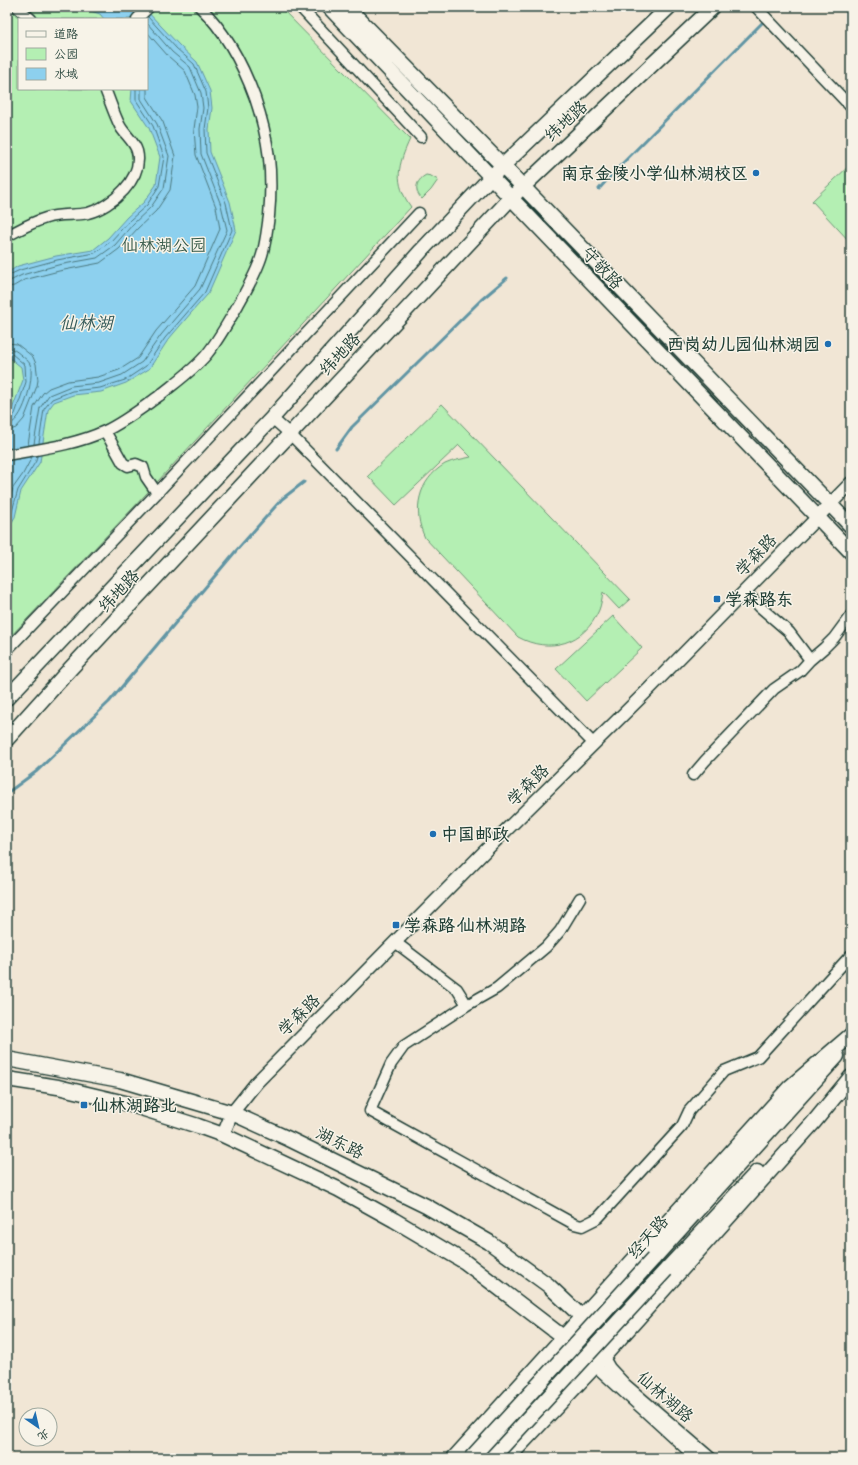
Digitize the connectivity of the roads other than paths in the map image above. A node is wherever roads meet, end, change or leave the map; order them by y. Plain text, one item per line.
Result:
1 (17, 7) edge
2 (149, 7) edge
3 (200, 7) edge
4 (300, 7) edge
5 (329, 7) edge
6 (347, 7) edge
7 (669, 7) edge
8 (713, 7) edge
9 (756, 7) edge
10 (30, 18) edge
11 (138, 18) edge
12 (105, 90) edge
13 (851, 107) edge
14 (420, 137) dead end
15 (503, 166) junction
16 (491, 177) junction
17 (523, 187) junction
18 (511, 198) junction
19 (419, 213) dead end
20 (7, 236) edge
21 (272, 418) junction
22 (105, 431) junction
23 (290, 435) junction
24 (7, 455) edge
25 (851, 484) edge
26 (157, 493) junction
27 (830, 504) junction
28 (817, 518) junction
29 (851, 526) edge
30 (851, 552) edge
31 (745, 591) junction
32 (851, 615) edge
33 (7, 650) edge
34 (810, 660) junction
35 (7, 698) edge
36 (7, 739) edge
37 (594, 744) junction
38 (693, 775) dead end
39 (580, 898) dead end
40 (395, 942) junction
41 (851, 955) edge
42 (467, 1005) junction
43 (851, 1035) edge
44 (851, 1041) edge
45 (7, 1058) edge
46 (851, 1070) edge
47 (851, 1077) edge
48 (7, 1079) edge
49 (232, 1113) junction
50 (223, 1135) junction
51 (582, 1317) junction
52 (563, 1338) junction
53 (599, 1361) junction
54 (454, 1458) edge
55 (471, 1458) edge
56 (492, 1458) edge
57 (508, 1458) edge
58 (696, 1458) edge
59 (711, 1458) edge

1 - 10 street
2 - 11 street
3 - 22 street
4 - 14 street
5 - 16 main road, 守敬路
6 - 15 main road, 守敬路
7 - 15 main road, 纬地路
8 - 17 main road, 纬地路
9 - 13 street
12 - 20 street
15 - 16 main road, 纬地路
15 - 17 main road, 守敬路
16 - 18 main road, 守敬路
16 - 21 main road, 纬地路
17 - 18 main road, 纬地路
17 - 27 main road, 守敬路
18 - 23 main road, 纬地路
18 - 28 main road, 守敬路
19 - 26 street
21 - 23 street
21 - 35 main road, 纬地路
22 - 24 street
22 - 26 street
23 - 36 main road, 纬地路
23 - 37 street
25 - 27 street, 学森路
26 - 33 street
27 - 28 street, 学森路
27 - 29 main road, 守敬路
28 - 30 main road, 守敬路
28 - 31 street, 学森路
31 - 34 street
31 - 37 street, 学森路
32 - 34 street
34 - 38 street
37 - 40 street, 学森路
39 - 42 street
40 - 42 street
40 - 49 street, 学森路
41 - 42 street
43 - 51 main road
44 - 55 main road, 经天路, bridge
45 - 49 main road, 湖东路
46 - 56 main road, 经天路, bridge
47 - 53 main road
48 - 50 main road
49 - 50 street, 学森路
49 - 51 main road, 湖东路
50 - 52 main road
51 - 52 main road
51 - 53 main road, 湖东路
52 - 53 main road
52 - 54 main road
53 - 57 main road
53 - 58 street, 仙林湖路
53 - 59 street, 仙林湖路

